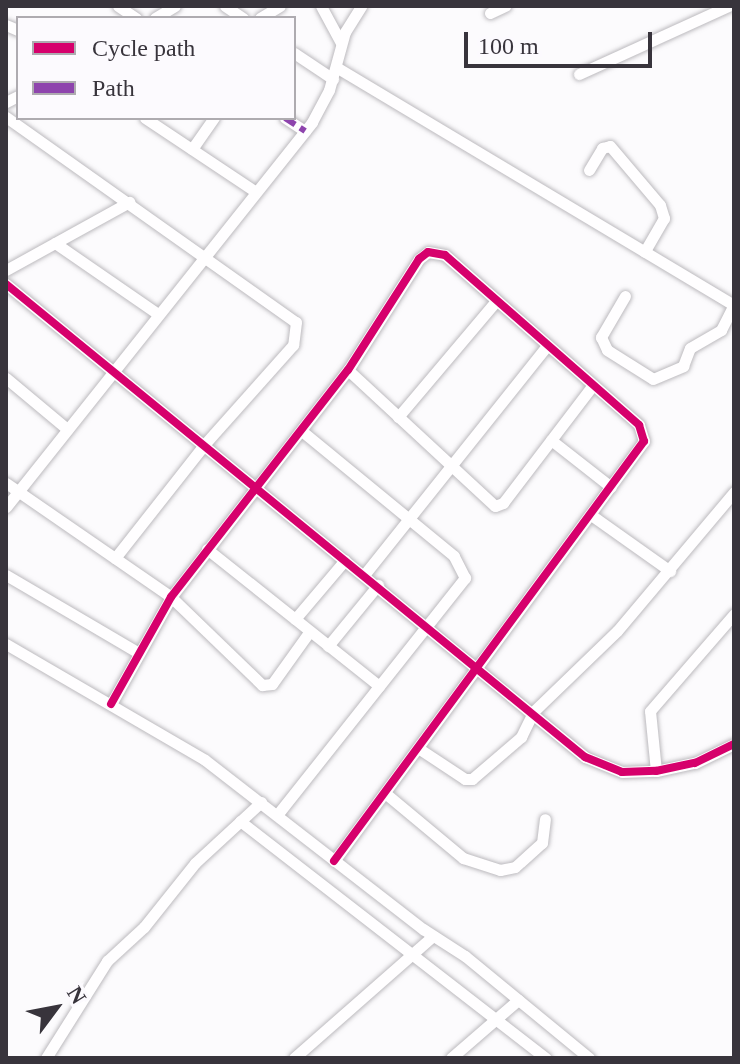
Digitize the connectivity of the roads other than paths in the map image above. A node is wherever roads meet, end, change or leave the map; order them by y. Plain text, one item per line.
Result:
1 (321, 6) edge
2 (361, 6) edge
3 (505, 6) edge
4 (728, 6) edge
5 (490, 13) dead end
6 (341, 43) junction
7 (296, 54) edge
8 (334, 73) junction
9 (579, 74) dead end
10 (6, 117) edge
11 (148, 120) edge
12 (213, 120) edge
13 (288, 120) edge
14 (305, 131) junction
15 (192, 149) junction
16 (589, 170) dead end
17 (256, 192) junction
18 (129, 202) junction
19 (55, 243) junction
20 (644, 252) junction
21 (206, 255) junction
22 (6, 270) edge
23 (6, 284) edge
24 (625, 296) dead end
25 (496, 301) junction
26 (734, 305) edge
27 (158, 314) junction
28 (546, 347) junction
29 (348, 370) junction
30 (110, 373) junction
31 (6, 378) edge
32 (592, 386) junction
33 (398, 417) junction
34 (67, 429) junction
35 (302, 431) junction
36 (551, 440) junction
37 (204, 445) junction
38 (448, 465) junction
39 (6, 483) edge
40 (611, 487) junction
41 (256, 488) junction
42 (19, 490) junction
43 (734, 492) edge
44 (6, 507) edge
45 (591, 515) junction
46 (406, 516) junction
47 (207, 549) junction
48 (115, 558) junction
49 (345, 560) junction
50 (670, 571) junction
51 (6, 575) edge
52 (364, 575) junction
53 (378, 585) junction
54 (171, 597) junction
55 (734, 614) edge
56 (295, 619) junction
57 (428, 625) junction
58 (310, 631) junction
59 (6, 644) edge
60 (328, 646) junction
61 (137, 652) junction
62 (476, 669) junction
63 (379, 686) junction
64 (111, 704) junction
65 (533, 712) junction
66 (734, 744) edge
67 (418, 748) junction
68 (656, 771) junction
69 (385, 793) junction
70 (261, 802) junction
71 (277, 815) junction
72 (545, 819) dead end
73 (240, 821) junction
74 (334, 861) junction
75 (433, 936) junction
76 (414, 953) junction
77 (518, 1000) junction
78 (498, 1018) junction
79 (46, 1058) edge
80 (294, 1058) edge
81 (451, 1058) edge
82 (546, 1058) edge
83 (589, 1058) edge

1 - 6 street
2 - 6 street
3 - 5 street
4 - 9 street
6 - 8 street
7 - 8 street
8 - 14 street
8 - 20 street
10 - 18 street
11 - 15 street
12 - 15 street
13 - 14 street
14 - 17 street
15 - 17 street
16 - 20 street
17 - 21 street
18 - 19 street
18 - 21 street
19 - 22 street
19 - 27 street
20 - 26 street
21 - 27 street
21 - 37 street
23 - 30 street
24 - 26 street
25 - 28 street
25 - 29 street
25 - 33 street
27 - 30 street
28 - 32 street
28 - 38 street
29 - 33 street
29 - 35 street
30 - 34 street
30 - 37 street
31 - 34 street
32 - 36 street
32 - 40 street
33 - 38 street
34 - 42 street
35 - 41 street
35 - 46 street
36 - 38 street
36 - 40 street
37 - 41 street
37 - 48 street
38 - 46 street
39 - 42 street
40 - 45 street
41 - 47 street
41 - 49 street
42 - 44 street
42 - 48 street
43 - 50 street
45 - 50 street
45 - 62 street
46 - 52 street
46 - 57 street
47 - 54 street
47 - 56 street
48 - 54 street
49 - 52 street
49 - 56 street
50 - 65 street
51 - 61 street
52 - 53 street
53 - 57 street
53 - 60 street
54 - 58 street
54 - 61 street
55 - 68 street
56 - 58 street
57 - 62 street
57 - 63 street
58 - 60 street
59 - 64 street
60 - 63 street
61 - 64 street
62 - 65 street
62 - 67 street
63 - 71 street
64 - 70 street
65 - 67 street
65 - 68 street
66 - 68 street
67 - 69 street
69 - 72 street
69 - 74 street
70 - 71 street
70 - 73 street
71 - 74 street
73 - 76 street
73 - 79 street
74 - 75 street
75 - 76 street
75 - 77 street
76 - 78 street
76 - 80 street
77 - 78 street
77 - 83 street
78 - 81 street
78 - 82 street

